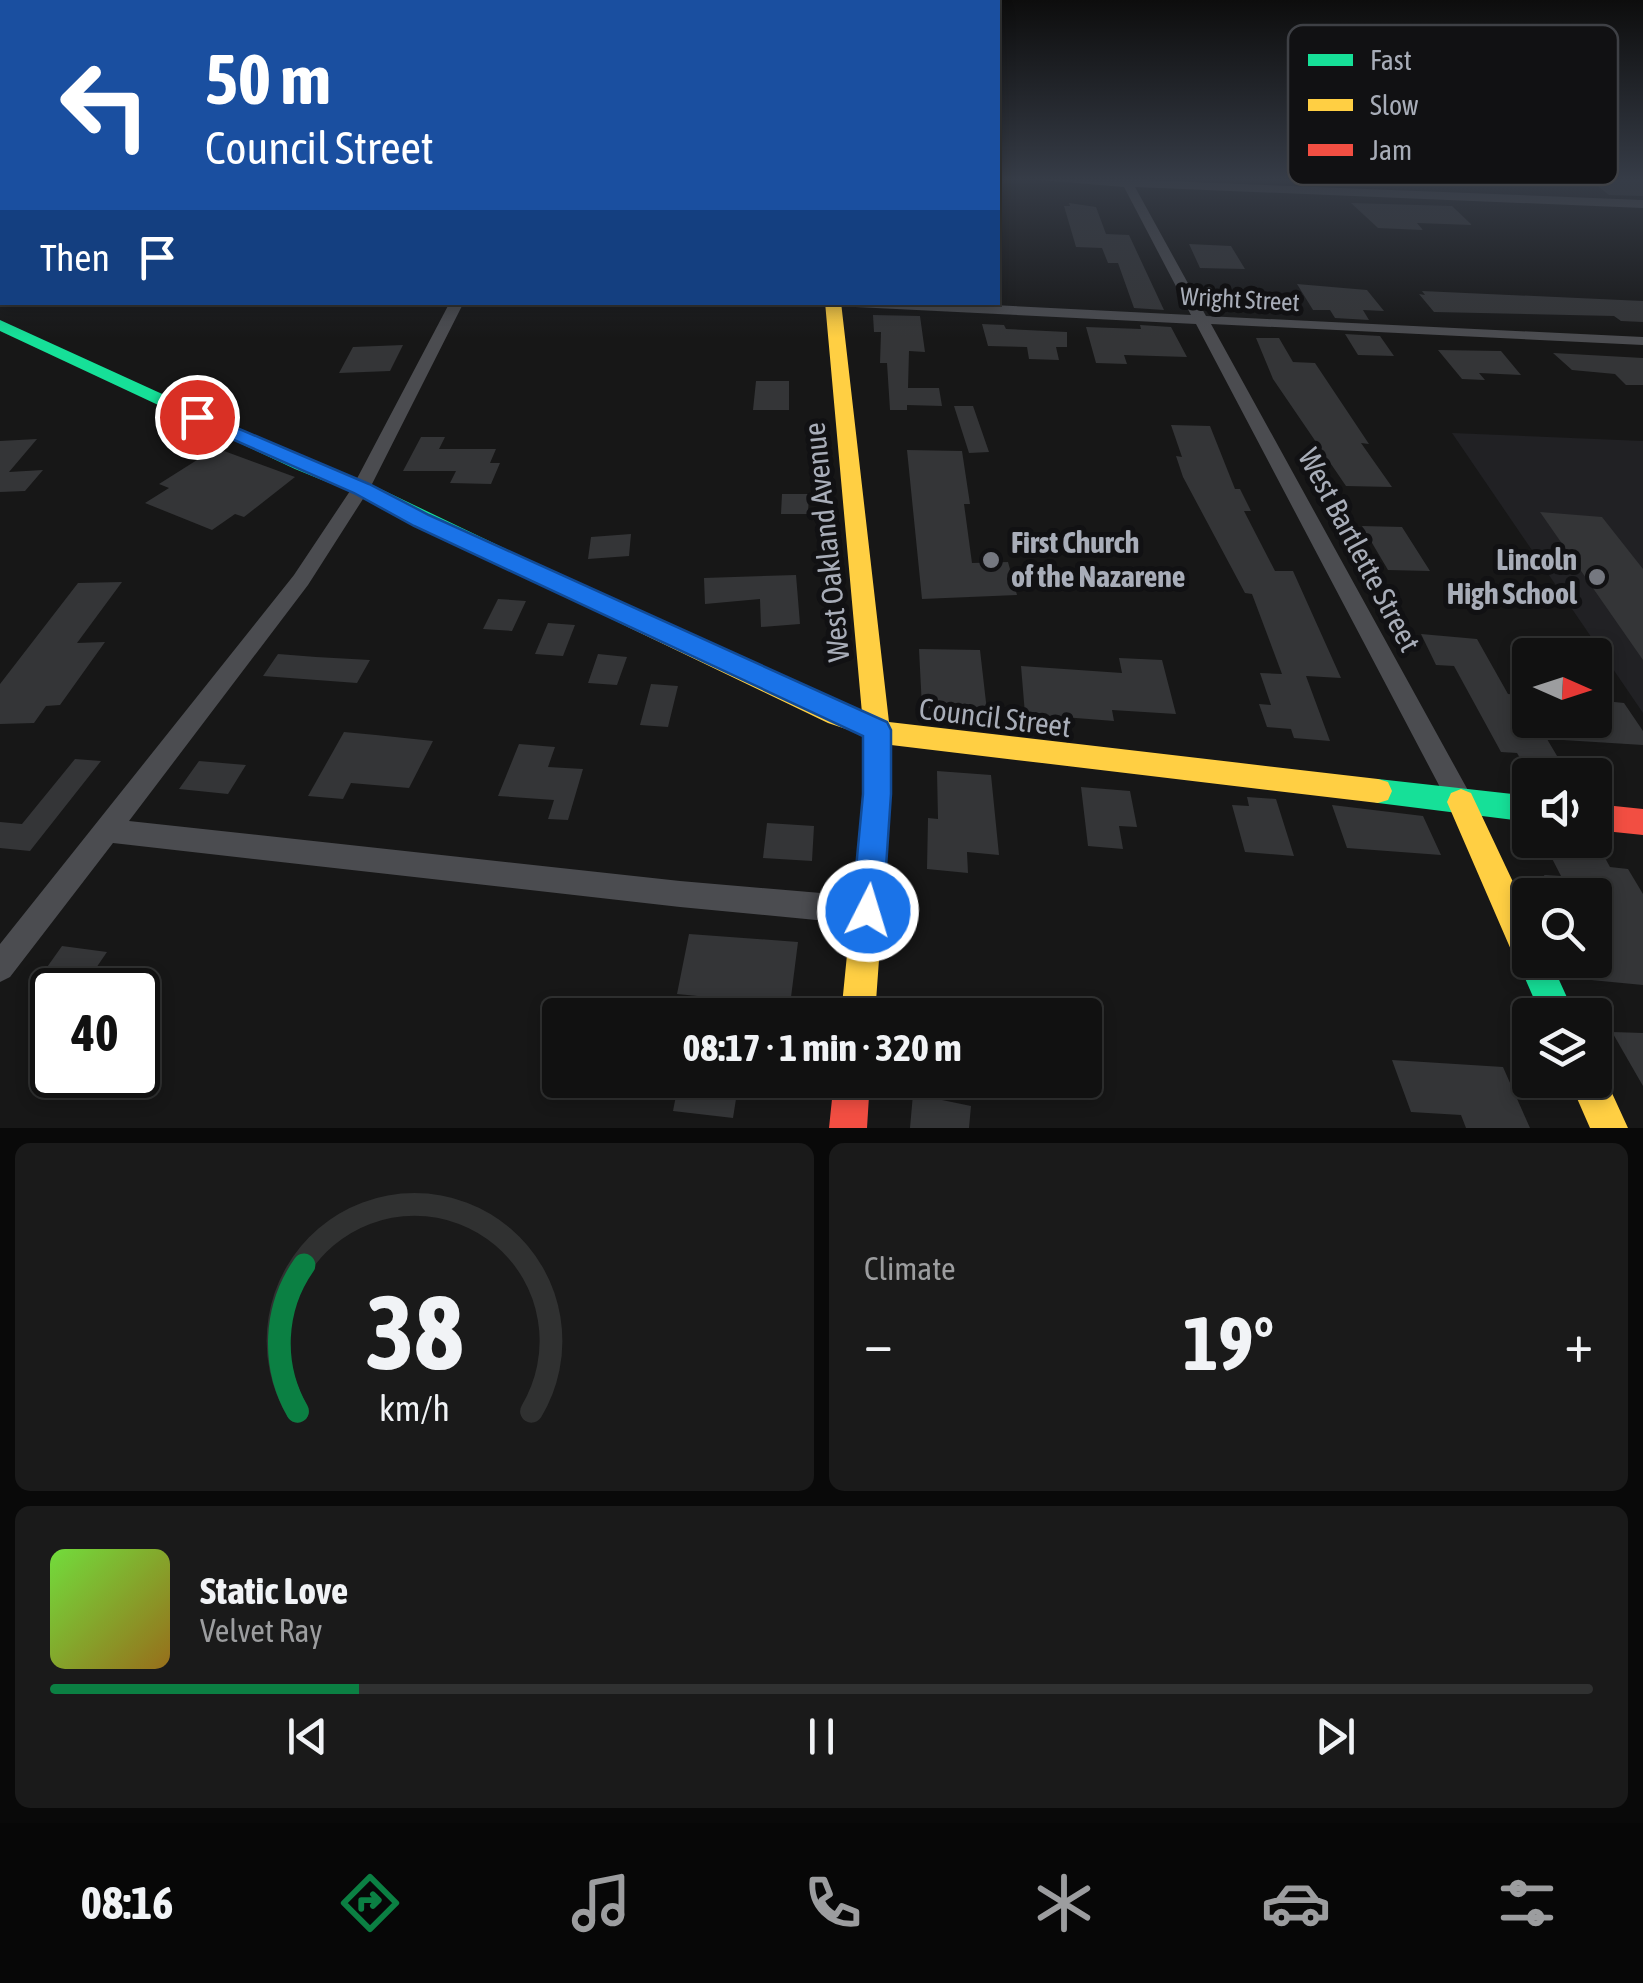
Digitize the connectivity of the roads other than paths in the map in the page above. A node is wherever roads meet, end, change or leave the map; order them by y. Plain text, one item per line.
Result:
1 (1154, 233) edge
2 (456, 305) edge
3 (834, 305) edge
4 (895, 305) edge
5 (1201, 320) junction
6 (0, 325) edge
7 (1643, 341) edge
8 (361, 488) junction
9 (877, 730) junction
10 (1462, 802) junction
11 (1512, 808) edge
12 (1612, 818) edge
13 (1643, 822) edge
14 (106, 830) junction
15 (868, 911) junction
16 (1512, 914) edge
17 (0, 967) edge
18 (860, 998) edge
19 (850, 1098) edge
20 (1595, 1098) edge
21 (848, 1128) edge
22 (1609, 1128) edge

1 - 5 street, West Bartlette Street
2 - 8 street
3 - 9 street, West Oakland Avenue
4 - 5 street, Wright Street
5 - 7 street, Wright Street
5 - 10 street, West Bartlette Street
6 - 8 street, Council Street
8 - 9 street, Council Street
8 - 14 street
9 - 10 street, Council Street
9 - 15 street, West Oakland Avenue
10 - 11 street, Council Street
10 - 16 street, West Bartlette Street
12 - 13 street
14 - 15 street
14 - 17 street
15 - 18 street, West Oakland Avenue
19 - 21 street
20 - 22 street

